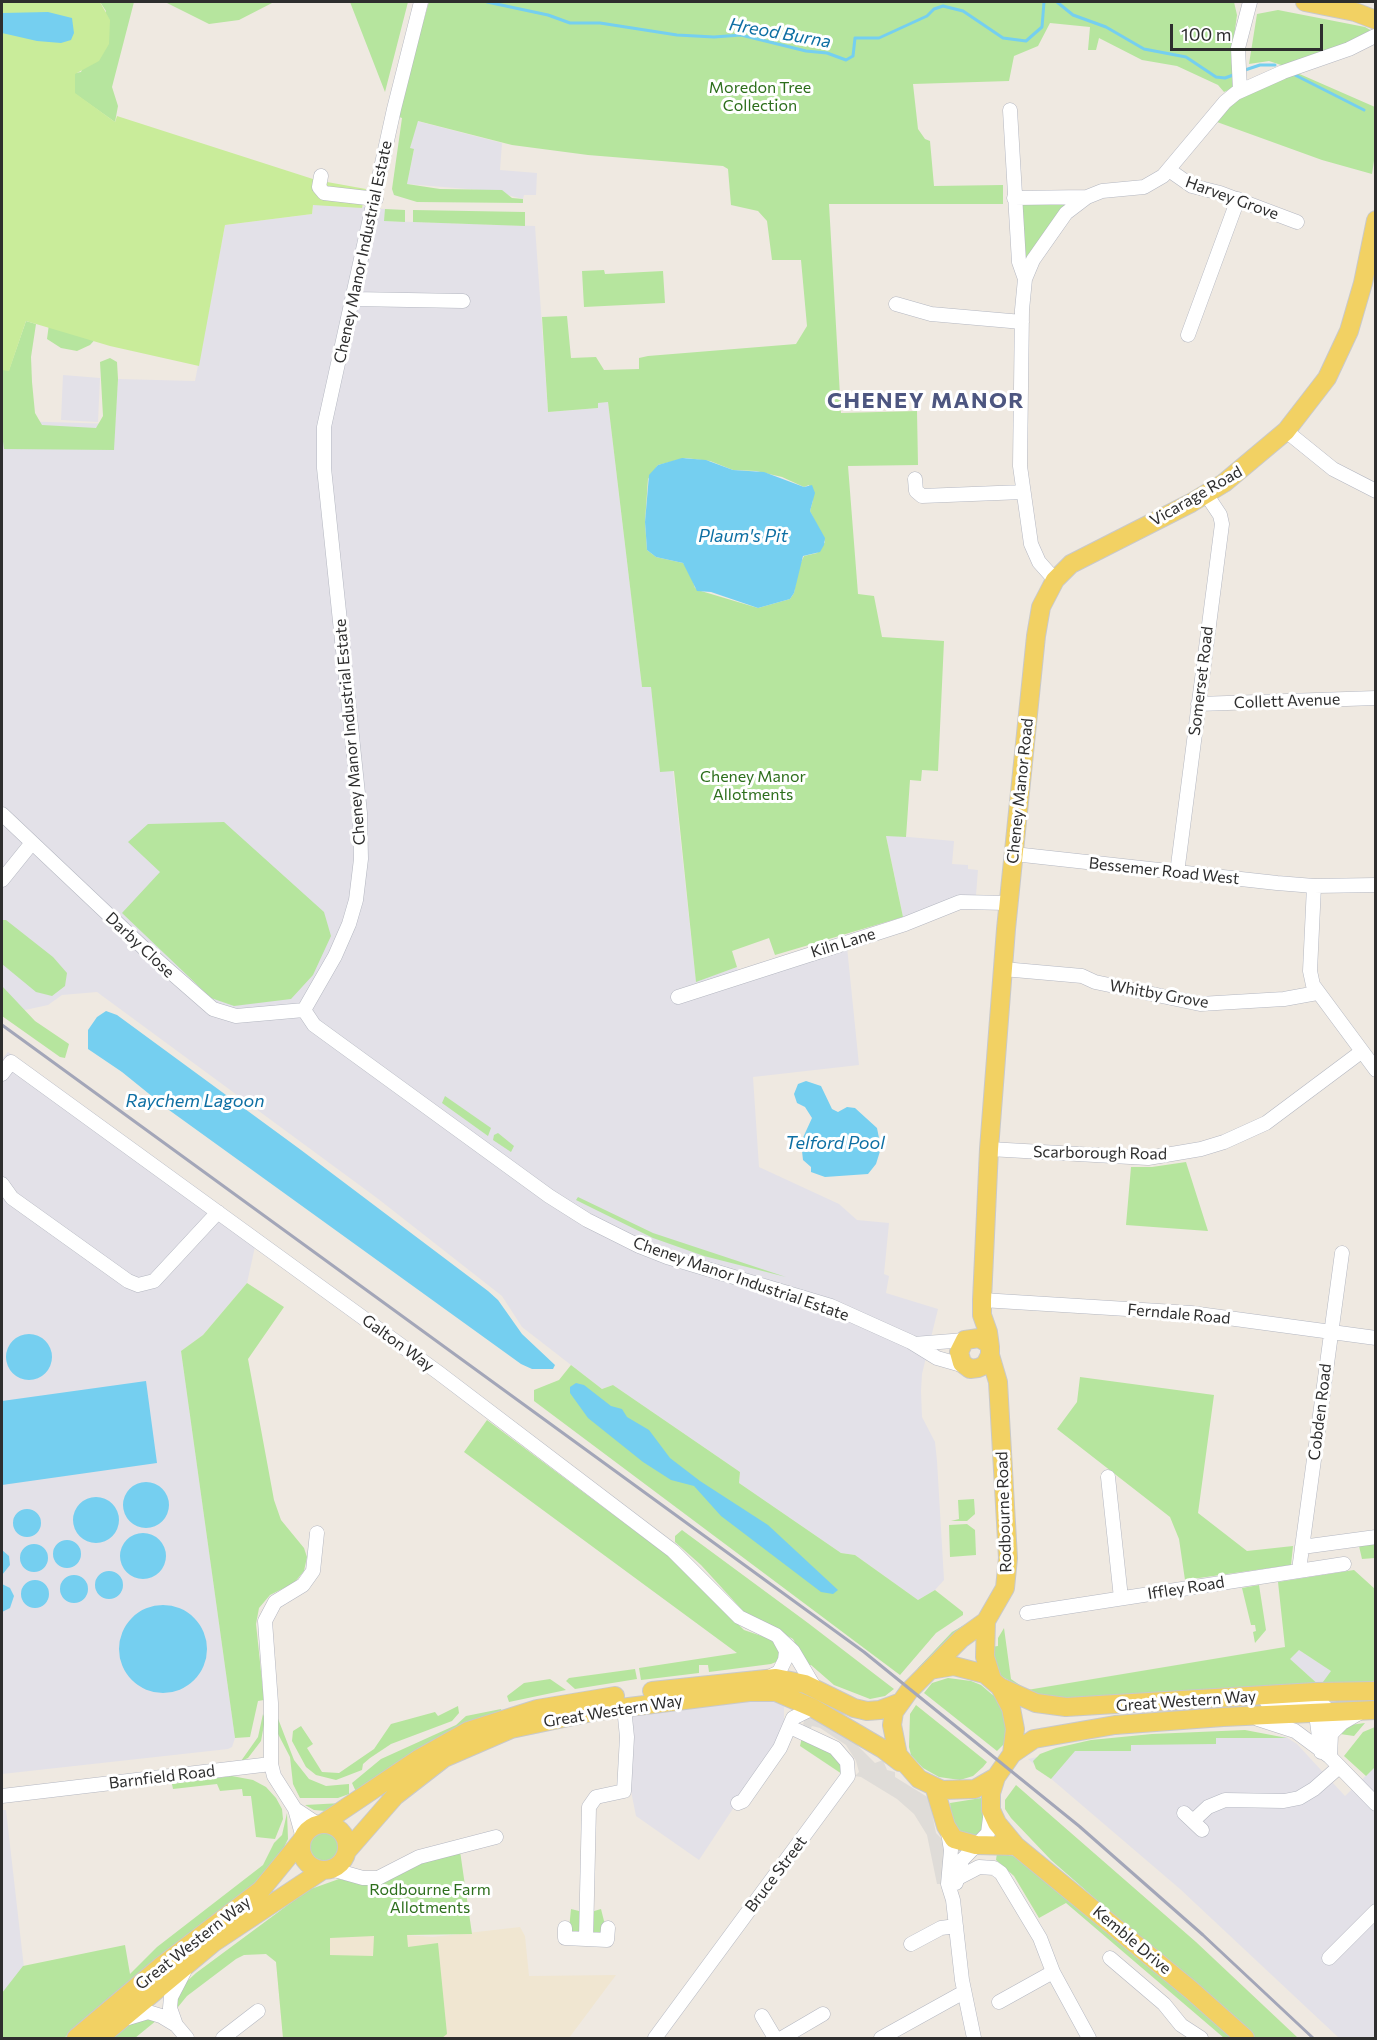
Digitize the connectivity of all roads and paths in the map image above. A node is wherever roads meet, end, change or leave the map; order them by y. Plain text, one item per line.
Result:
1 (421, 2) edge
2 (1250, 2) edge
3 (1305, 2) edge
4 (1376, 7) edge
5 (1355, 12) junction
6 (1376, 20) edge
7 (1375, 36) edge
8 (1239, 78) junction
9 (1010, 110) dead end
10 (1169, 170) junction
11 (321, 176) dead end
12 (1087, 197) junction
13 (1014, 198) junction
14 (376, 199) junction
15 (1238, 199) junction
16 (1376, 220) edge
17 (1297, 222) dead end
18 (1025, 279) junction
19 (353, 299) junction
20 (463, 301) dead end
21 (896, 304) dead end
22 (1022, 322) junction
23 (1188, 335) dead end
24 (1286, 431) junction
25 (915, 479) dead end
26 (1376, 491) edge
27 (1023, 492) junction
28 (1206, 494) junction
29 (1055, 580) junction
30 (1376, 698) edge
31 (1198, 704) junction
32 (2, 814) edge
33 (31, 844) junction
34 (1014, 855) junction
35 (1177, 873) junction
36 (2, 880) edge
37 (1376, 885) edge
38 (1314, 886) junction
39 (1008, 903) junction
40 (1003, 969) junction
41 (1317, 993) junction
42 (678, 998) dead end
43 (304, 1010) junction
44 (1361, 1052) junction
45 (1376, 1070) edge
46 (2, 1074) edge
47 (989, 1149) junction
48 (2, 1184) edge
49 (218, 1212) junction
50 (1342, 1253) dead end
51 (982, 1308) junction
52 (1330, 1332) junction
53 (1376, 1338) edge
54 (968, 1339) junction
55 (914, 1344) junction
56 (990, 1350) junction
57 (968, 1367) junction
58 (997, 1398) junction
59 (1108, 1477) dead end
60 (317, 1533) dead end
61 (1376, 1537) edge
62 (1302, 1547) junction
63 (1344, 1564) dead end
64 (1299, 1570) junction
65 (1121, 1598) junction
66 (1027, 1612) dead end
67 (986, 1621) junction
68 (776, 1635) junction
69 (930, 1670) junction
70 (996, 1683) junction
71 (772, 1685) junction
72 (815, 1688) junction
73 (1376, 1691) edge
74 (1248, 1696) junction
75 (899, 1703) junction
76 (624, 1707) junction
77 (813, 1708) junction
78 (1369, 1711) edge
79 (1323, 1714) junction
80 (1248, 1716) junction
81 (792, 1722) junction
82 (1331, 1734) junction
83 (1012, 1754) junction
84 (1330, 1759) junction
85 (271, 1764) junction
86 (904, 1765) junction
87 (996, 1777) junction
88 (935, 1789) junction
89 (2, 1796) edge
90 (738, 1803) dead end
91 (1376, 1804) edge
92 (296, 1809) junction
93 (991, 1810) junction
94 (1193, 1822) dead end
95 (321, 1824) junction
96 (948, 1832) junction
97 (496, 1837) dead end
98 (303, 1839) junction
99 (976, 1845) junction
100 (1016, 1846) junction
101 (346, 1853) junction
102 (327, 1869) junction
103 (353, 1874) junction
104 (956, 1879) junction
105 (953, 1900) junction
106 (1376, 1911) edge
107 (956, 1926) junction
108 (565, 1928) dead end
109 (608, 1928) dead end
110 (586, 1939) junction
111 (911, 1944) dead end
112 (1110, 1958) dead end
113 (1329, 1958) dead end
114 (192, 1959) junction
115 (1053, 1972) junction
116 (964, 1992) junction
117 (999, 2002) dead end
118 (258, 2011) dead end
119 (823, 2014) dead end
120 (762, 2016) dead end
121 (118, 2022) junction
122 (176, 2025) junction
123 (76, 2038) edge
124 (99, 2038) edge
125 (187, 2038) edge
126 (223, 2038) edge
127 (656, 2038) edge
128 (775, 2038) edge
129 (782, 2038) edge
130 (881, 2038) edge
131 (974, 2038) edge
132 (1089, 2038) edge
133 (1200, 2038) edge
134 (1245, 2038) edge

1 - 14 street, Cheney Manor Industrial Estate
2 - 8 street
3 - 5 main road
4 - 5 main road
5 - 6 main road
7 - 8 street
8 - 10 street
9 - 13 street
10 - 12 street
10 - 15 street, Harvey Grove
11 - 14 street
12 - 13 street
12 - 18 street
13 - 18 street
14 - 19 street, Cheney Manor Industrial Estate
15 - 17 street, Harvey Grove
15 - 23 street
16 - 24 main road, Vicarage Road
18 - 22 street
19 - 20 street
19 - 43 street, Cheney Manor Industrial Estate
21 - 22 street
22 - 27 street
24 - 26 street
24 - 28 main road, Vicarage Road
25 - 27 street
27 - 29 street
28 - 29 main road, Vicarage Road
28 - 31 street, Somerset Road
29 - 34 main road, Cheney Manor Road
30 - 31 street, Collett Avenue
31 - 35 street, Somerset Road
32 - 33 street, Darby Close
33 - 36 street
33 - 43 street, Darby Close
34 - 35 street, Bessemer Road West
34 - 39 main road, Cheney Manor Road
35 - 38 street, Bessemer Road West
37 - 38 street, Bessemer Road West
38 - 41 street
39 - 40 main road, Cheney Manor Road
39 - 42 street, Kiln Lane
40 - 41 street, Whitby Grove
40 - 47 main road, Cheney Manor Road
41 - 44 street
43 - 55 street, Cheney Manor Industrial Estate
44 - 45 street
44 - 47 street, Scarborough Road
46 - 49 street, Galton Way
47 - 51 main road, Cheney Manor Road
48 - 49 street
49 - 68 street, Galton Way
50 - 52 street, Cobden Road
51 - 52 street, Ferndale Road
51 - 54 main road, Cheney Manor Road
51 - 56 main road, Cheney Manor Road
52 - 53 street, Ferndale Road
52 - 62 street, Cobden Road
54 - 55 street, Cheney Manor Industrial Estate
54 - 56 main road
54 - 57 main road
55 - 57 street, Cheney Manor Industrial Estate
56 - 57 main road
56 - 58 main road, Rodbourne Road
57 - 58 main road
58 - 67 main road, Rodbourne Road
59 - 65 street
60 - 85 street
61 - 62 street
62 - 64 street, Cobden Road
63 - 64 street, Iffley Road
64 - 65 street, Iffley Road
65 - 66 street, Iffley Road
67 - 69 main road, Rodbourne Road
67 - 70 main road
68 - 71 street
68 - 72 street, Galton Way
69 - 70 main road
69 - 75 main road
70 - 74 main road, Great Western Way
70 - 83 main road
71 - 72 main road, Great Western Way
71 - 76 main road, Great Western Way
71 - 77 main road, Great Western Way
71 - 81 street
71 - 95 main road, Great Western Way
72 - 75 main road, Great Western Way
73 - 74 main road, Great Western Way
74 - 79 street
75 - 86 main road
76 - 101 main road, Great Western Way
76 - 110 street
77 - 81 street
77 - 86 main road, Great Western Way
78 - 79 main road, Great Western Way
78 - 82 street
79 - 80 main road, Great Western Way
79 - 82 street
79 - 84 street
80 - 83 main road, Great Western Way
80 - 84 street
81 - 90 street
81 - 127 street, Bruce Street
82 - 84 street
83 - 87 main road
84 - 91 street
84 - 94 street
85 - 89 street, Barnfield Road
85 - 92 street
86 - 88 main road
87 - 88 main road
87 - 93 main road
88 - 96 main road
92 - 95 street
92 - 98 street
93 - 99 street
93 - 100 main road, Kemble Drive
95 - 98 main road
95 - 101 main road
96 - 99 main road
96 - 105 street
97 - 103 street
98 - 102 main road
98 - 123 main road, Great Western Way
99 - 100 main road
99 - 104 street
100 - 134 main road, Kemble Drive
101 - 102 main road
101 - 103 street
102 - 103 street
102 - 114 main road, Great Western Way
104 - 105 street
104 - 115 street
105 - 107 street
106 - 113 street
107 - 111 street
107 - 116 street
108 - 110 street
109 - 110 street
112 - 133 street
114 - 121 main road, Great Western Way
114 - 122 street
115 - 117 street
115 - 132 street
116 - 130 street
116 - 131 street
118 - 126 street
119 - 129 street
120 - 128 street
121 - 122 street
121 - 124 main road, Great Western Way
122 - 125 street

